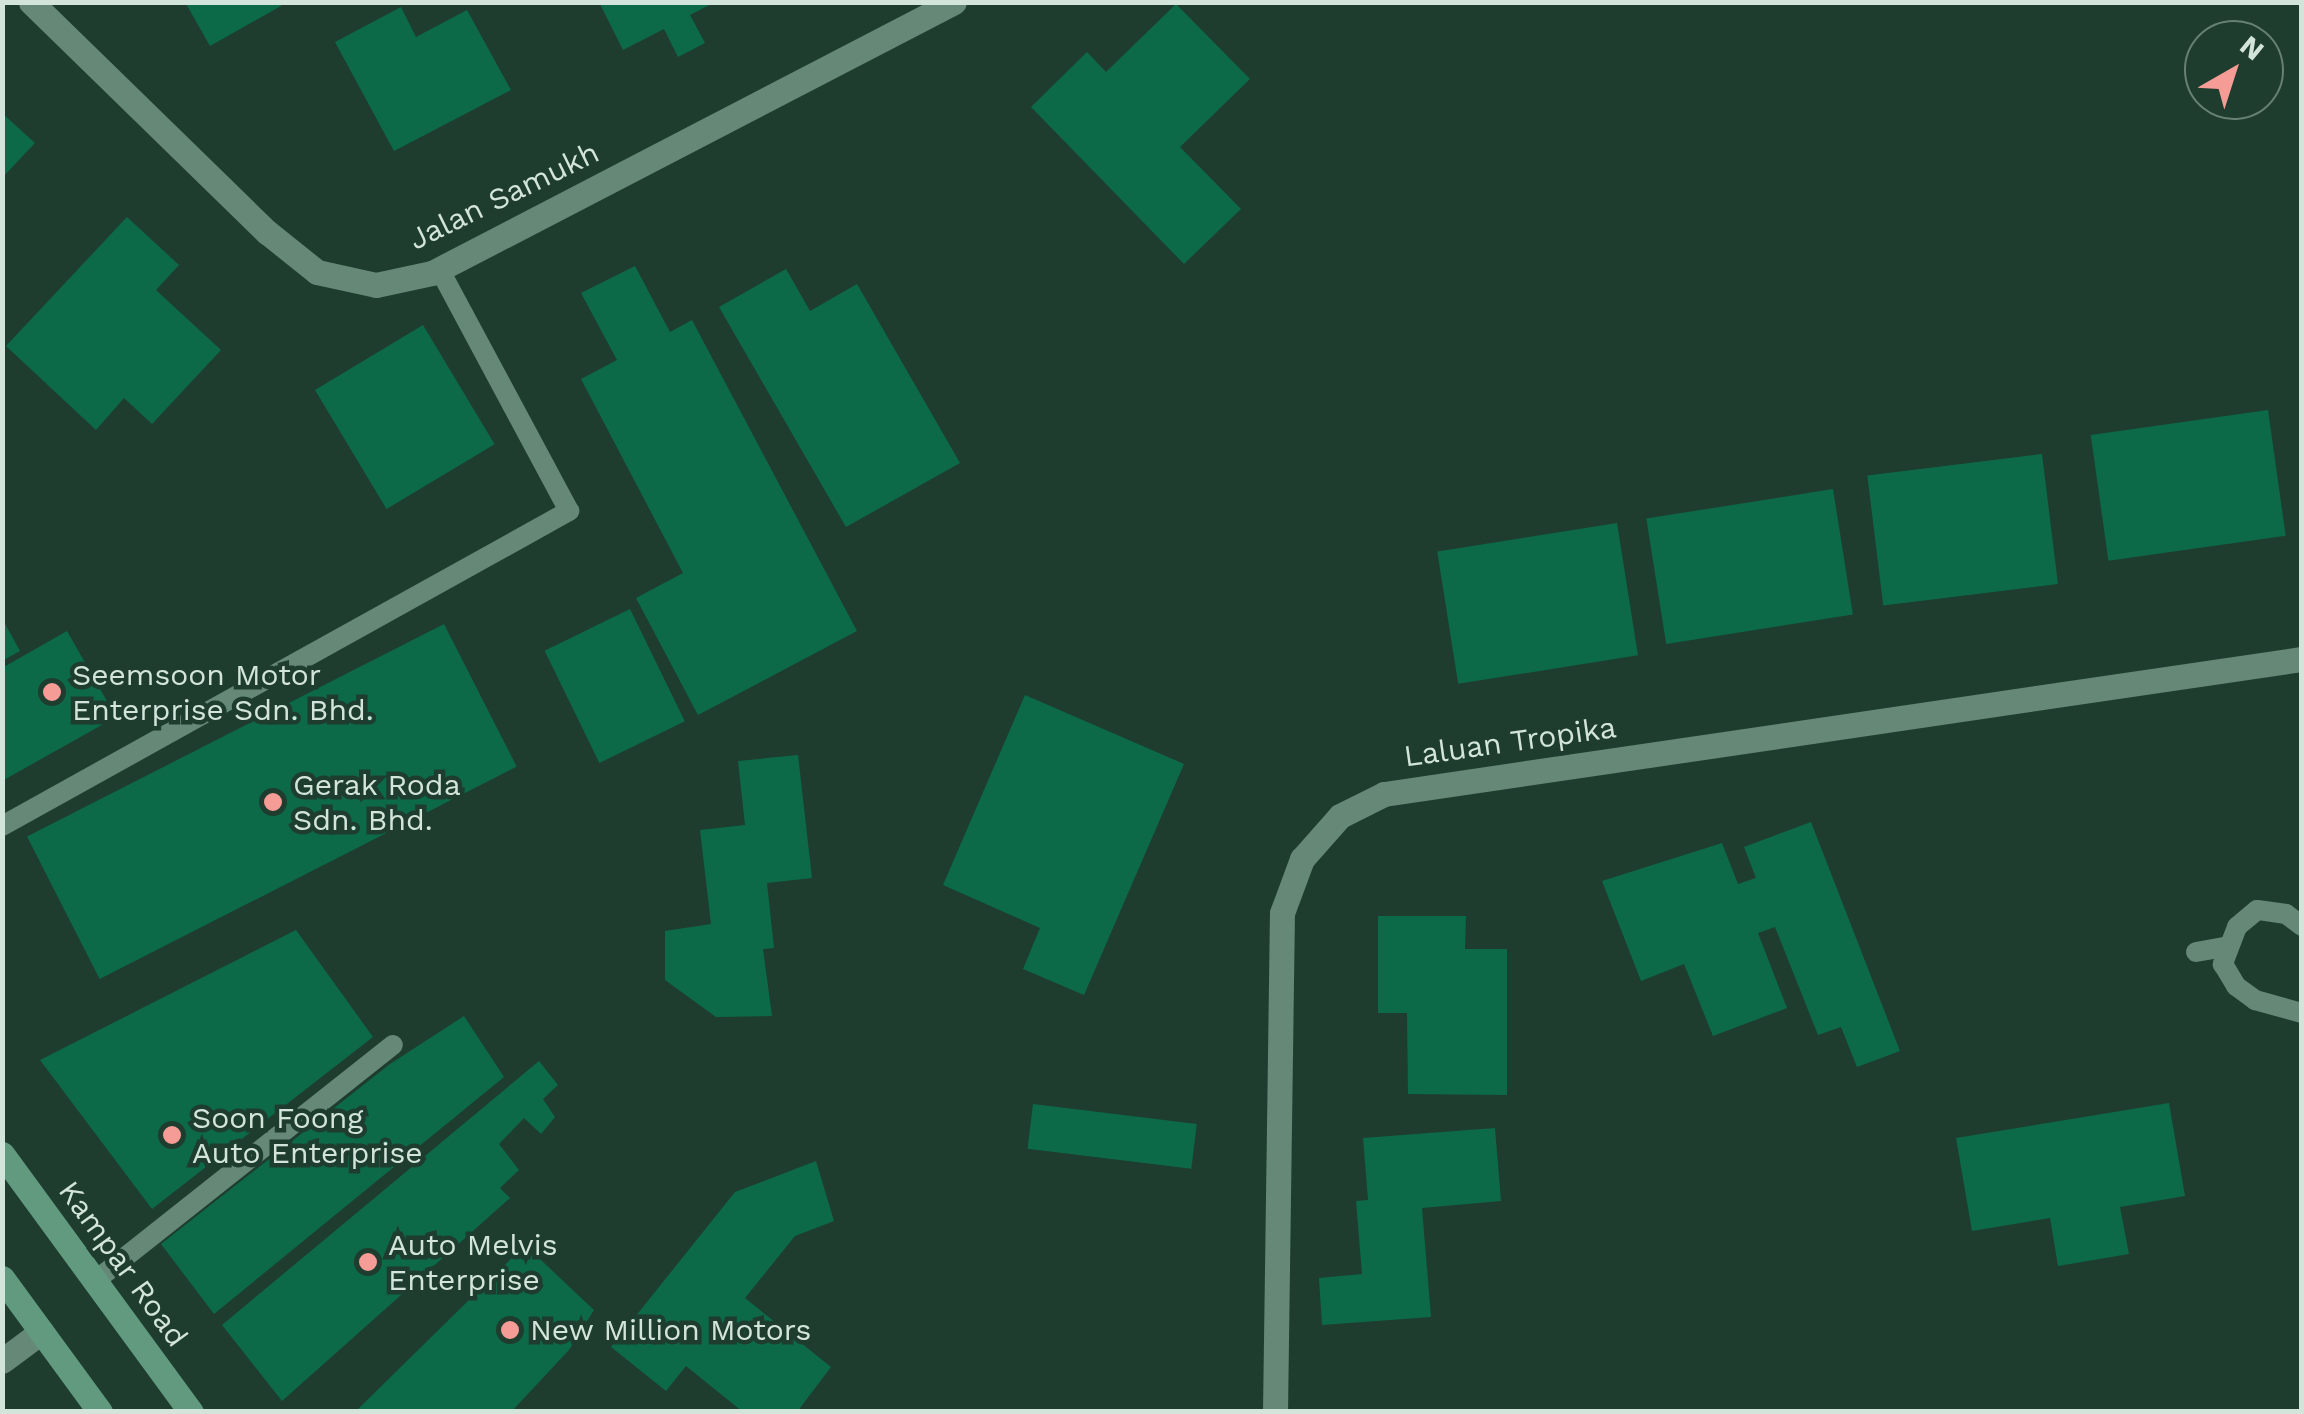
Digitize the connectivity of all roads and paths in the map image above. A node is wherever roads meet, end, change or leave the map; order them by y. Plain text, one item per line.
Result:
1 (31, 2) edge
2 (954, 2) edge
3 (438, 269) junction
4 (2302, 659) edge
5 (2, 826) edge
6 (2302, 926) edge
7 (2224, 947) junction
8 (2196, 952) dead end
9 (2302, 1013) edge
10 (393, 1045) dead end
11 (2, 1154) edge
12 (2, 1278) edge
13 (95, 1281) junction
14 (41, 1332) junction
15 (2, 1361) edge
16 (100, 1412) edge
17 (191, 1412) edge
18 (1275, 1412) edge

1 - 3 street, Jalan Samukh
2 - 3 street, Jalan Samukh
3 - 5 lane
4 - 18 street, Laluan Tropika
6 - 7 lane
7 - 8 lane
7 - 9 lane
10 - 13 lane
11 - 13 main road, Kampar Road
12 - 14 main road
13 - 17 main road, Kampar Road
14 - 15 street
14 - 16 main road

